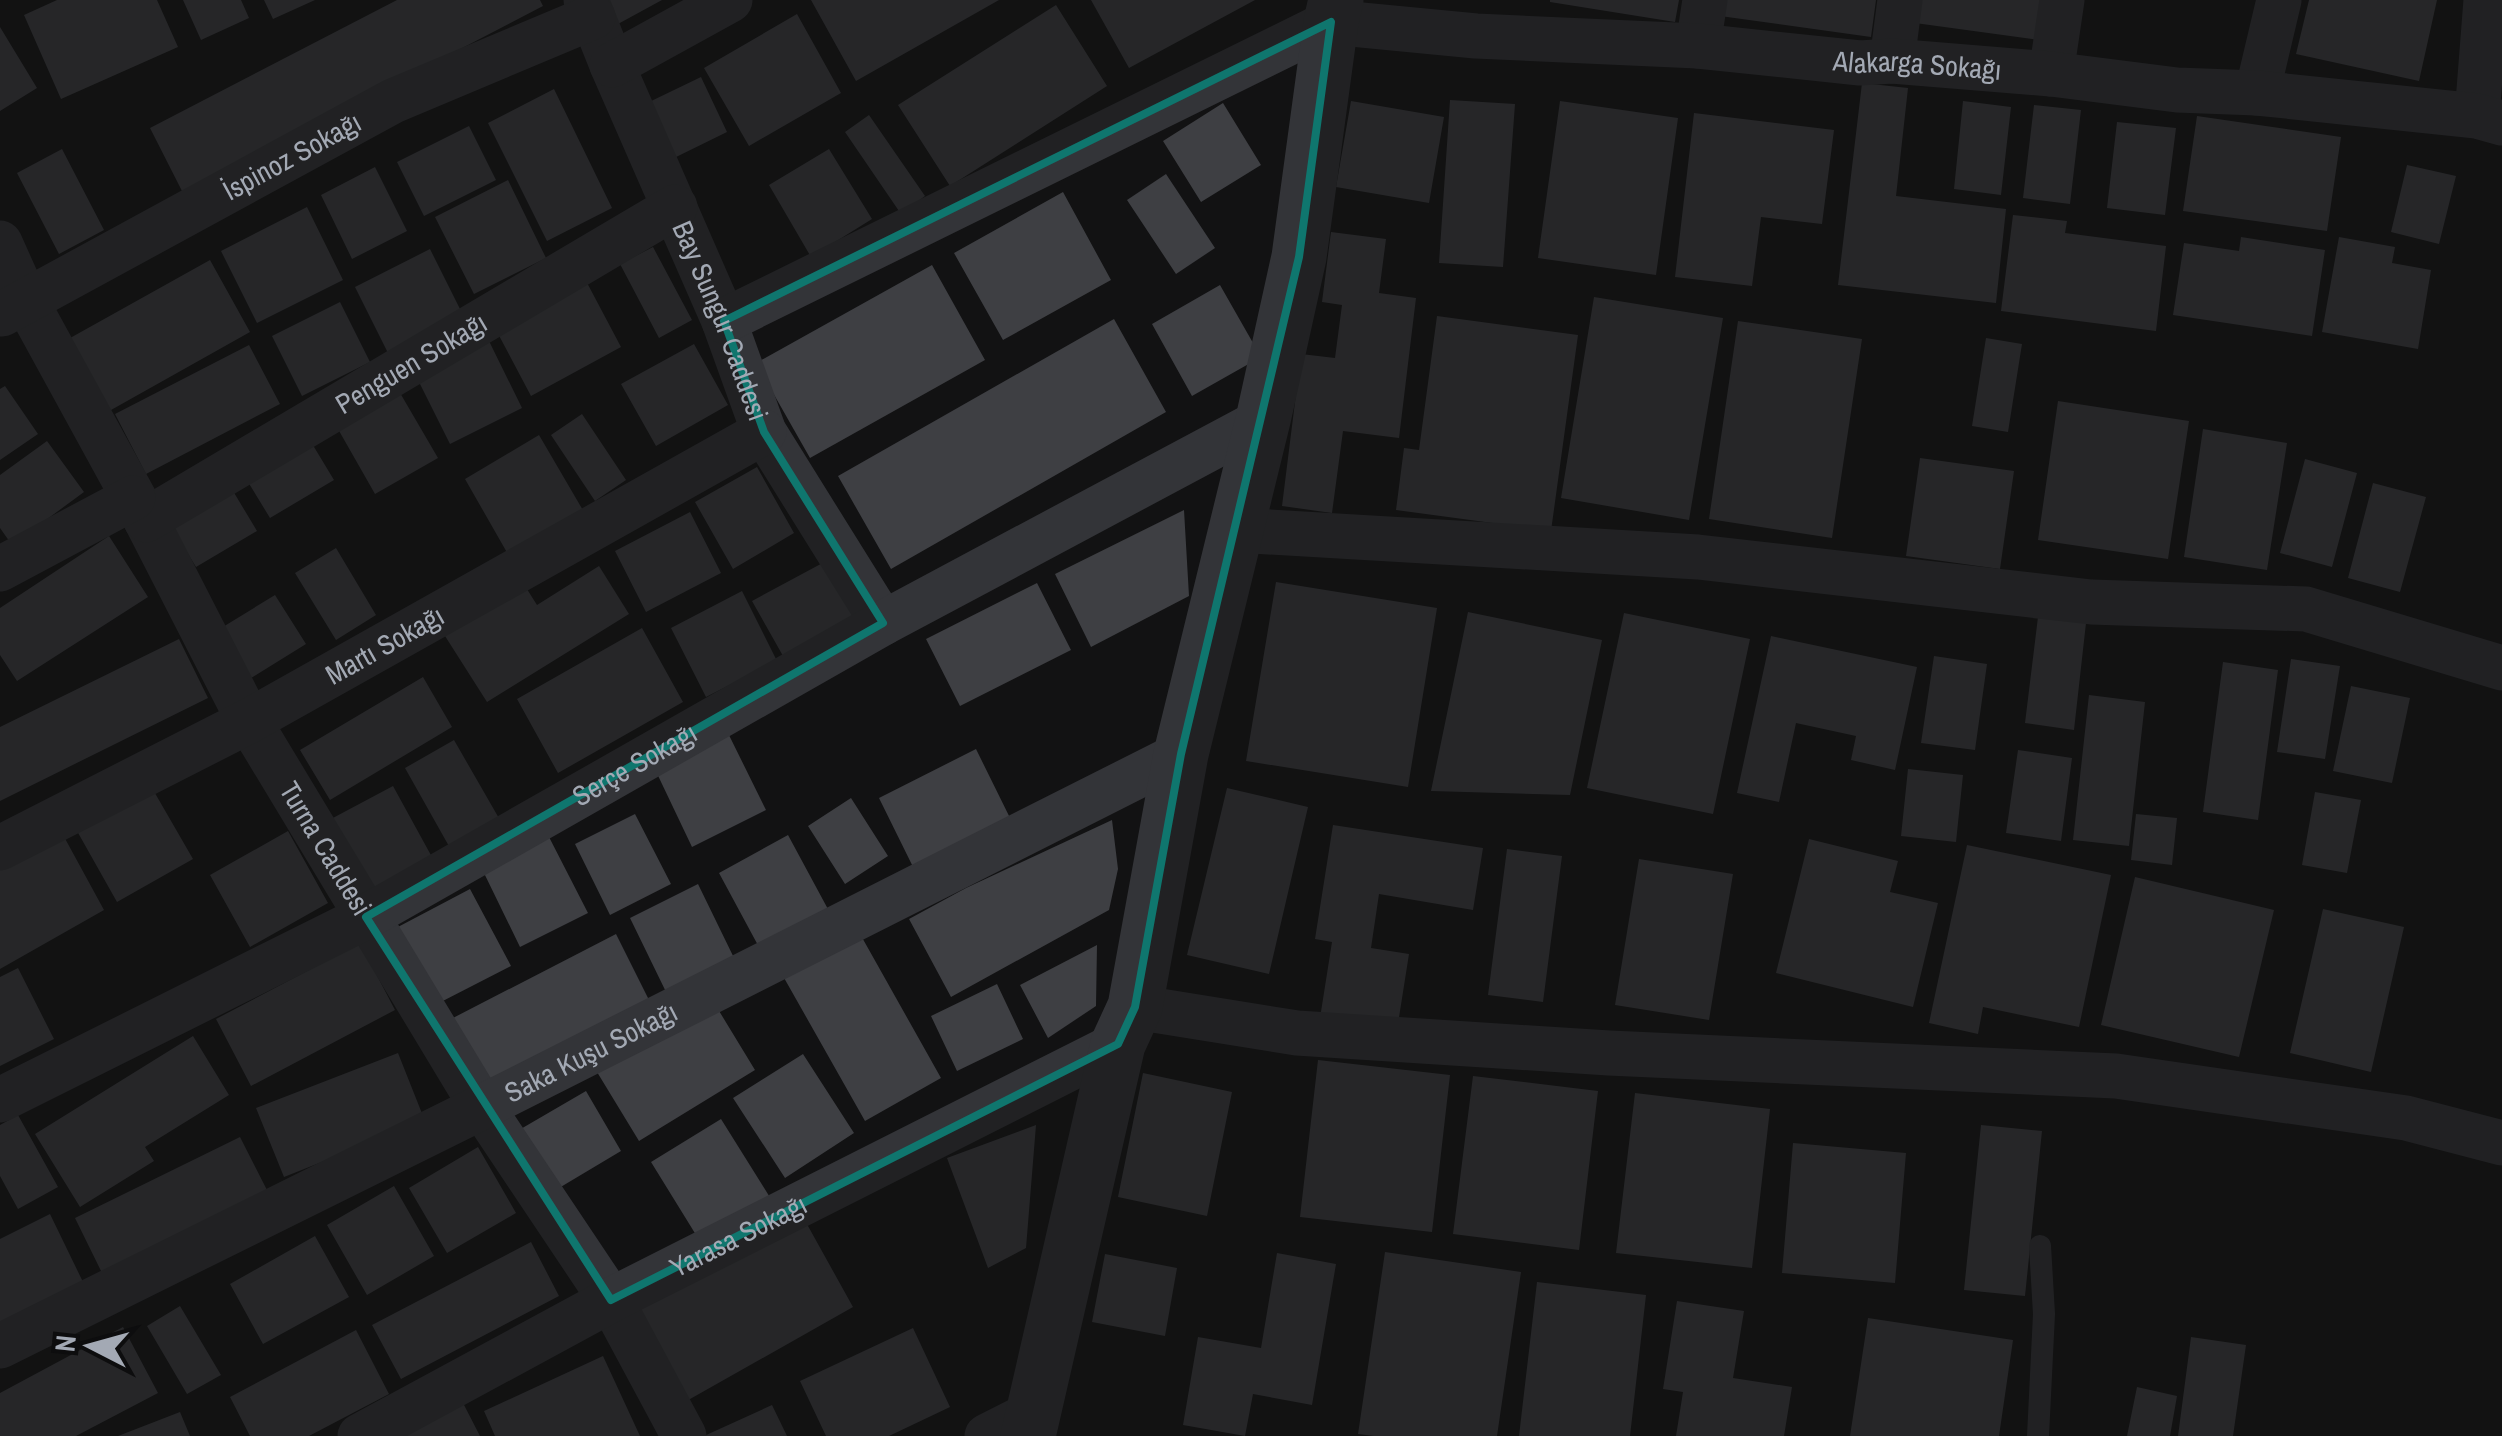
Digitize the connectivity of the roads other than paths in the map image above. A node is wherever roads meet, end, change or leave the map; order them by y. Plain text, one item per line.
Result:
1 (730, 0) edge
2 (1704, 0) edge
3 (1900, 0) edge
4 (2062, 0) edge
5 (2278, 0) edge
6 (2486, 0) edge
7 (590, 8) edge
8 (1334, 11) edge
9 (1479, 18) edge
10 (1698, 46) junction
11 (1892, 60) junction
12 (612, 65) junction
13 (2051, 74) junction
14 (2257, 92) junction
15 (2490, 120) edge
16 (675, 206) junction
17 (0, 243) edge
18 (13, 308) edge
19 (724, 321) junction
20 (1263, 420) junction
21 (764, 432) junction
22 (139, 509) junction
23 (1236, 530) junction
24 (0, 570) edge
25 (883, 624) junction
26 (2502, 668) edge
27 (248, 721) junction
28 (1181, 754) junction
29 (0, 848) edge
30 (366, 916) junction
31 (1126, 1026) junction
32 (0, 1100) edge
33 (482, 1107) junction
34 (2502, 1143) edge
35 (2040, 1246) dead end
36 (612, 1300) junction
37 (0, 1346) edge
38 (1016, 1428) edge
39 (360, 1436) edge
40 (684, 1436) edge
41 (2038, 1436) edge

1 - 12 street
2 - 10 street
3 - 11 street
4 - 13 street
5 - 14 street
6 - 15 street
7 - 12 street, Bay Sungur Caddesi
7 - 18 street, İspinoz Sokağı
8 - 9 street, Alakarga Sokağı
8 - 19 street
8 - 20 street
9 - 10 street, Alakarga Sokağı
10 - 11 street, Alakarga Sokağı
11 - 13 street, Alakarga Sokağı
12 - 16 street, Bay Sungur Caddesi
13 - 14 street, Alakarga Sokağı
14 - 15 street, Alakarga Sokağı
16 - 19 street, Bay Sungur Caddesi
16 - 22 street, Penguen Sokağı
17 - 18 street, Turna Caddesi
18 - 22 street, Turna Caddesi
19 - 21 street, Bay Sungur Caddesi
20 - 23 street
20 - 25 street, Serçe Sokağı
21 - 25 street, Bay Sungur Caddesi
21 - 27 street, Martı Sokağı
22 - 24 street, Penguen Sokağı
22 - 27 street, Turna Caddesi
23 - 26 street
23 - 28 street
25 - 30 street, Serçe Sokağı
27 - 29 street, Martı Sokağı
27 - 30 street, Turna Caddesi
28 - 31 street
28 - 33 street, Saka Kuşu Sokağı
30 - 32 street, Serçe Sokağı
30 - 33 street, Turna Caddesi
31 - 34 street
31 - 36 street, Yarasa Sokağı
31 - 38 street
33 - 36 street, Turna Caddesi
33 - 37 street, Saka Kuşu Sokağı
35 - 41 lane
36 - 39 street, Yarasa Sokağı
36 - 40 street, Turna Caddesi

